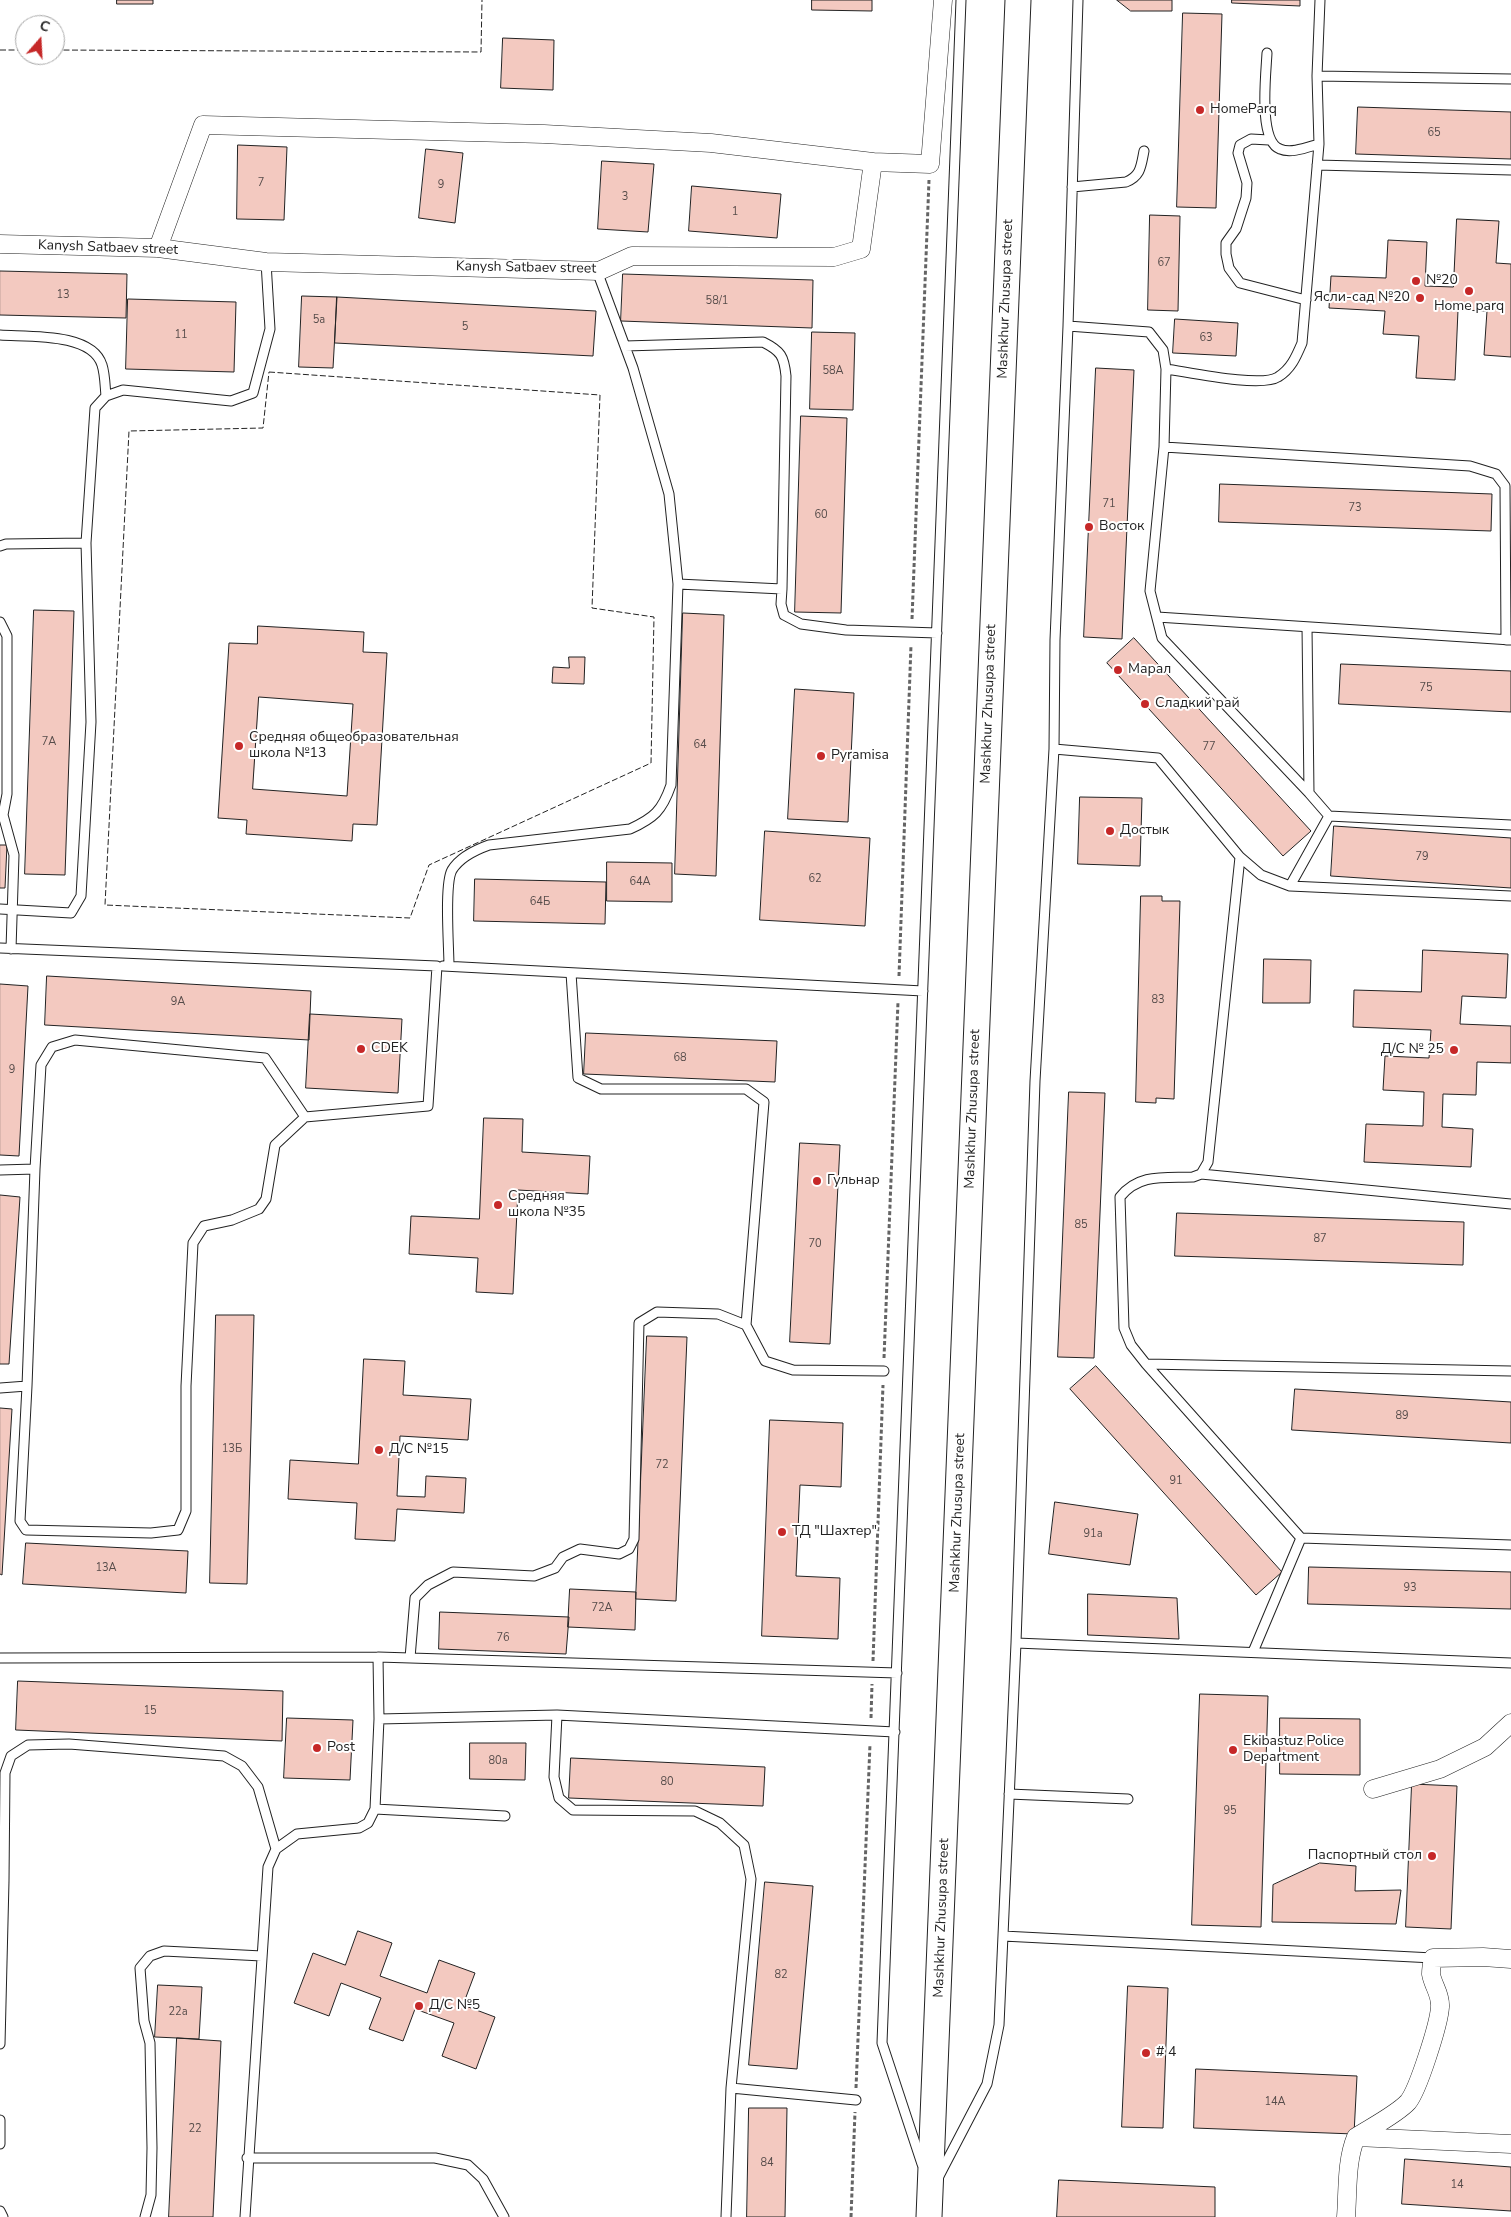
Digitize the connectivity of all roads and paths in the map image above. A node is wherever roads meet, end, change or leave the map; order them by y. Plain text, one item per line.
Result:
1 (944, 0) edge
2 (961, 0) edge
3 (1018, 0) edge
4 (1078, 0) edge
5 (1320, 0) edge
6 (1267, 53) dead end
7 (1317, 76) junction
8 (1511, 79) edge
9 (1269, 140) junction
10 (1319, 144) junction
11 (1144, 151) dead end
12 (873, 162) junction
13 (930, 164) junction
14 (1317, 165) junction
15 (1511, 170) edge
16 (1072, 186) junction
17 (0, 244) edge
18 (158, 248) junction
19 (266, 262) junction
20 (597, 270) junction
21 (1306, 300) junction
22 (1068, 326) junction
23 (0, 335) edge
24 (625, 346) junction
25 (1166, 369) junction
26 (106, 396) junction
27 (1164, 447) junction
28 (86, 543) junction
29 (0, 546) edge
30 (678, 584) junction
31 (782, 589) junction
32 (1157, 618) junction
33 (0, 622) edge
34 (1307, 627) junction
35 (912, 631) junction
36 (937, 633) junction
37 (1508, 640) edge
38 (1054, 750) junction
39 (1309, 793) junction
40 (2, 816) edge
41 (1329, 816) junction
42 (1511, 825) edge
43 (1240, 857) junction
44 (1290, 886) junction
45 (1511, 896) edge
46 (0, 909) edge
47 (12, 910) junction
48 (0, 948) edge
49 (11, 949) junction
50 (437, 966) junction
51 (449, 966) junction
52 (571, 973) junction
53 (898, 990) junction
54 (924, 991) junction
55 (305, 1117) junction
56 (34, 1169) junction
57 (0, 1170) edge
58 (1201, 1174) junction
59 (1511, 1204) edge
60 (746, 1324) junction
61 (1146, 1364) junction
62 (884, 1371) junction
63 (1511, 1371) edge
64 (27, 1386) junction
65 (0, 1388) edge
66 (1301, 1538) junction
67 (1511, 1546) edge
68 (1016, 1643) junction
69 (1253, 1652) junction
70 (0, 1658) edge
71 (378, 1658) junction
72 (410, 1658) junction
73 (1511, 1663) edge
74 (872, 1672) junction
75 (897, 1673) junction
76 (557, 1716) junction
77 (379, 1719) junction
78 (1511, 1722) edge
79 (870, 1732) junction
80 (895, 1732) junction
81 (1373, 1789) dead end
82 (1009, 1794) junction
83 (1128, 1799) dead end
84 (375, 1809) junction
85 (506, 1816) dead end
86 (276, 1849) junction
87 (2, 1881) edge
88 (1003, 1936) junction
89 (262, 1956) junction
90 (1433, 1958) junction
91 (1511, 1959) edge
92 (0, 2044) edge
93 (731, 2088) junction
94 (856, 2100) junction
95 (0, 2120) edge
96 (1356, 2137) junction
97 (0, 2144) edge
98 (1511, 2144) edge
99 (247, 2158) junction
100 (931, 2191) junction
101 (0, 2212) edge
102 (3, 2217) edge
103 (146, 2217) edge
104 (244, 2217) edge
105 (504, 2217) edge
106 (726, 2217) edge
107 (852, 2217) edge
108 (929, 2217) edge
109 (1346, 2217) edge

1 - 13 street
2 - 36 lane
3 - 100 main road, Mashkhur Zhusupa street
4 - 16 lane
5 - 7 lane
6 - 9 lane
7 - 8 lane
7 - 10 lane
9 - 10 lane
9 - 21 lane
10 - 14 lane
11 - 16 lane
12 - 13 street
12 - 18 street
12 - 20 street, Kanysh Satbaev street
13 - 35 path
14 - 15 lane
14 - 21 lane
16 - 22 lane
17 - 18 street, Kanysh Satbaev street
18 - 19 street, Kanysh Satbaev street
19 - 20 street, Kanysh Satbaev street
19 - 26 lane
20 - 24 lane
21 - 25 lane
22 - 25 lane
22 - 38 lane
23 - 26 lane
24 - 30 lane
24 - 31 lane
25 - 27 lane
26 - 28 lane
27 - 32 lane
27 - 37 lane
28 - 29 lane
28 - 47 lane
30 - 31 lane
30 - 51 lane
31 - 35 lane
32 - 34 lane
32 - 39 lane
33 - 40 lane
34 - 37 lane
34 - 39 lane
35 - 36 lane
35 - 53 path
36 - 54 lane
38 - 43 lane
38 - 68 lane
39 - 41 lane
40 - 47 lane
41 - 42 lane
41 - 44 lane
43 - 44 lane
43 - 58 lane
44 - 45 lane
46 - 47 lane
47 - 49 lane
48 - 49 lane
49 - 50 lane
50 - 51 lane
50 - 55 lane
51 - 52 lane
52 - 53 lane
52 - 60 lane
53 - 54 lane
53 - 62 path
54 - 75 lane
55 - 56 lane
55 - 64 lane
56 - 57 lane
56 - 64 lane
58 - 59 lane
58 - 61 lane
60 - 62 lane
60 - 72 lane
61 - 63 lane
61 - 66 lane
62 - 74 path
64 - 65 lane
66 - 67 lane
66 - 69 lane
68 - 69 lane
68 - 82 lane
69 - 73 lane
70 - 71 lane
71 - 72 lane
71 - 77 lane
72 - 74 lane
74 - 75 lane
74 - 79 path
75 - 80 lane
76 - 77 lane
76 - 79 lane
76 - 93 lane
77 - 84 lane
78 - 81 street
79 - 80 lane
79 - 94 path
80 - 100 lane
82 - 83 lane
82 - 88 lane
84 - 85 lane
84 - 86 lane
86 - 87 lane
86 - 89 lane
87 - 92 lane
88 - 90 lane
88 - 100 lane
89 - 99 lane
89 - 103 lane
90 - 91 street
90 - 96 street
93 - 94 lane
93 - 106 lane
94 - 107 path
95 - 97 lane
96 - 98 street
96 - 109 street
99 - 104 lane
99 - 105 lane
100 - 108 main road, Mashkhur Zhusupa street
101 - 102 lane

